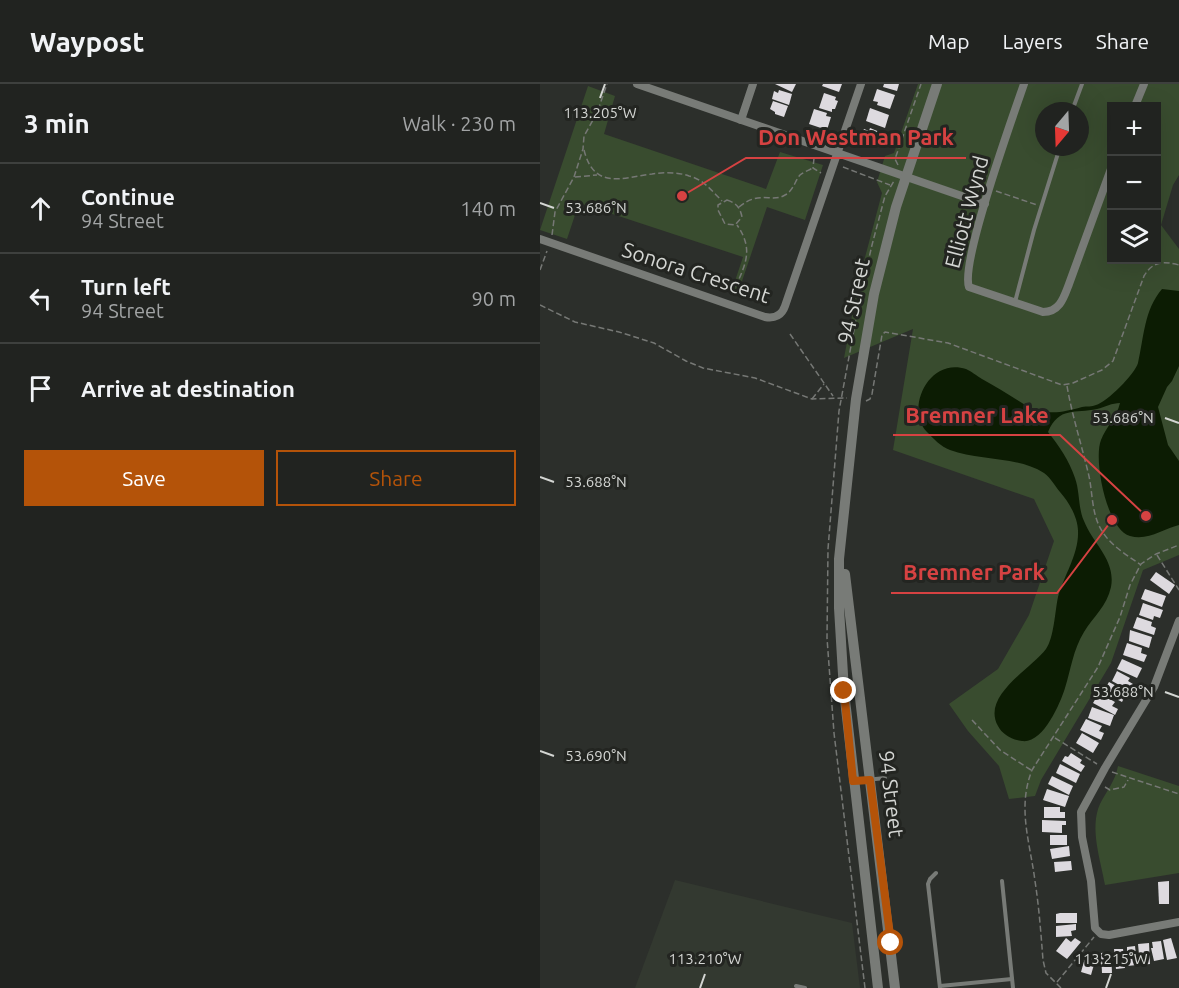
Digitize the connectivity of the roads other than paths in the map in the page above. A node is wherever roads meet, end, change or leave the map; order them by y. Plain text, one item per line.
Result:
1 (636, 84) edge
2 (753, 84) edge
3 (861, 84) edge
4 (937, 84) edge
5 (1024, 84) edge
6 (1082, 84) edge
7 (1144, 84) edge
8 (1075, 102) edge
9 (1137, 102) edge
10 (741, 120) junction
11 (837, 153) junction
12 (1057, 156) edge
13 (901, 175) junction
14 (1107, 179) edge
15 (985, 204) junction
16 (540, 239) edge
17 (1014, 303) junction
18 (842, 533) junction
19 (1179, 621) edge
20 (885, 778) dead end
21 (870, 780) junction
22 (853, 781) junction
23 (936, 873) dead end
24 (1002, 881) dead end
25 (1179, 922) edge
26 (1012, 979) junction
27 (796, 986) dead end
28 (940, 987) edge
29 (806, 988) edge
30 (878, 988) edge
31 (895, 988) edge
32 (1014, 988) edge

1 - 10 street
2 - 10 street
3 - 11 street
4 - 13 main road, 94 Street
5 - 15 street, Elliott Wynd
6 - 8 lane
7 - 9 street
10 - 11 street
11 - 13 street
11 - 16 street, Sonora Crescent
12 - 17 lane
13 - 15 street
13 - 18 main road, 94 Street
14 - 17 street, Elliott Wynd
15 - 17 street, Elliott Wynd
18 - 21 main road, 94 Street
18 - 22 main road, 94 Street
19 - 25 street
20 - 21 lane
21 - 22 lane
21 - 31 main road, 94 Street
22 - 30 main road, 94 Street
23 - 28 lane
24 - 26 lane
26 - 28 lane
26 - 32 lane
27 - 29 lane

